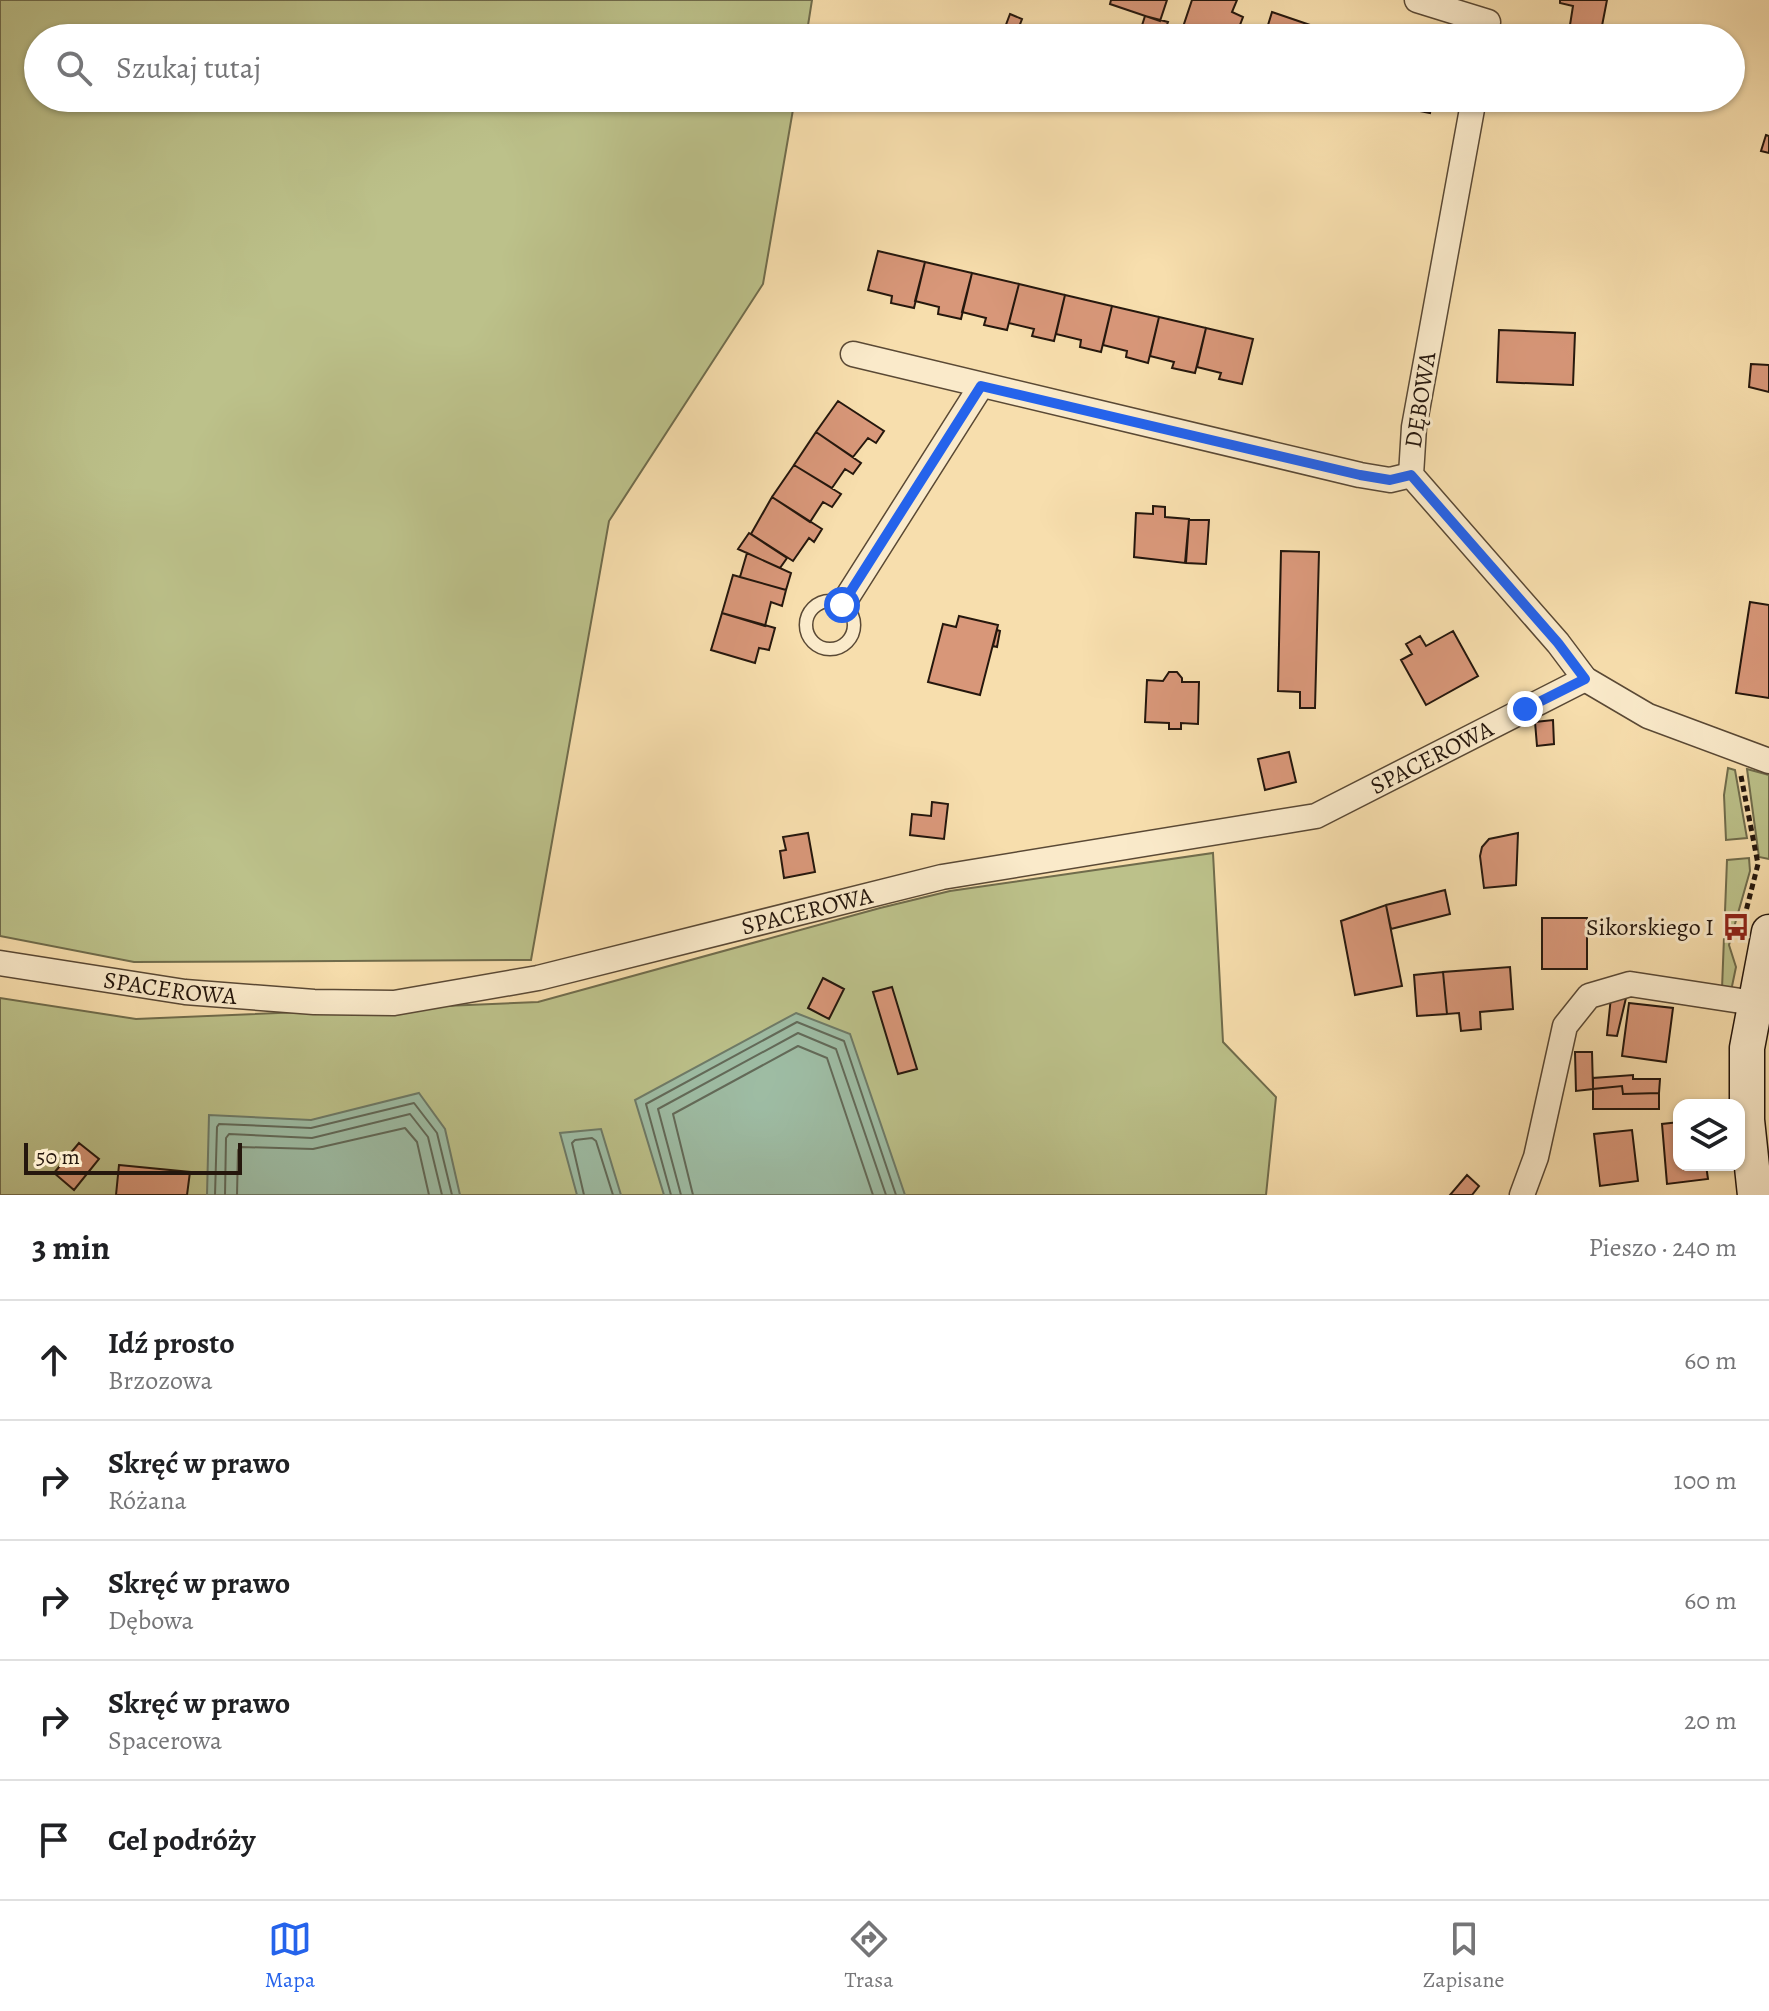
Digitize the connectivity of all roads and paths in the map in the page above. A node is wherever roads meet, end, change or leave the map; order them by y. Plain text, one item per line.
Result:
1 (1417, 0) edge
2 (1488, 20) edge
3 (1471, 112) edge
4 (853, 354) dead end
5 (981, 386) junction
6 (1411, 475) junction
7 (844, 602) dead end
8 (1585, 679) junction
9 (1769, 761) edge
10 (1739, 769) dead end
11 (1756, 926) edge
12 (0, 963) edge
13 (1754, 1003) junction
14 (1522, 1195) edge
15 (1755, 1195) edge

1 - 2 street
3 - 6 street, DĘBOWA
4 - 5 street
5 - 6 street
5 - 7 street
6 - 8 street, DĘBOWA
8 - 9 street, DĘBOWA
8 - 12 street, SPACEROWA
10 - 11 path
11 - 13 street
13 - 14 street
13 - 15 street

